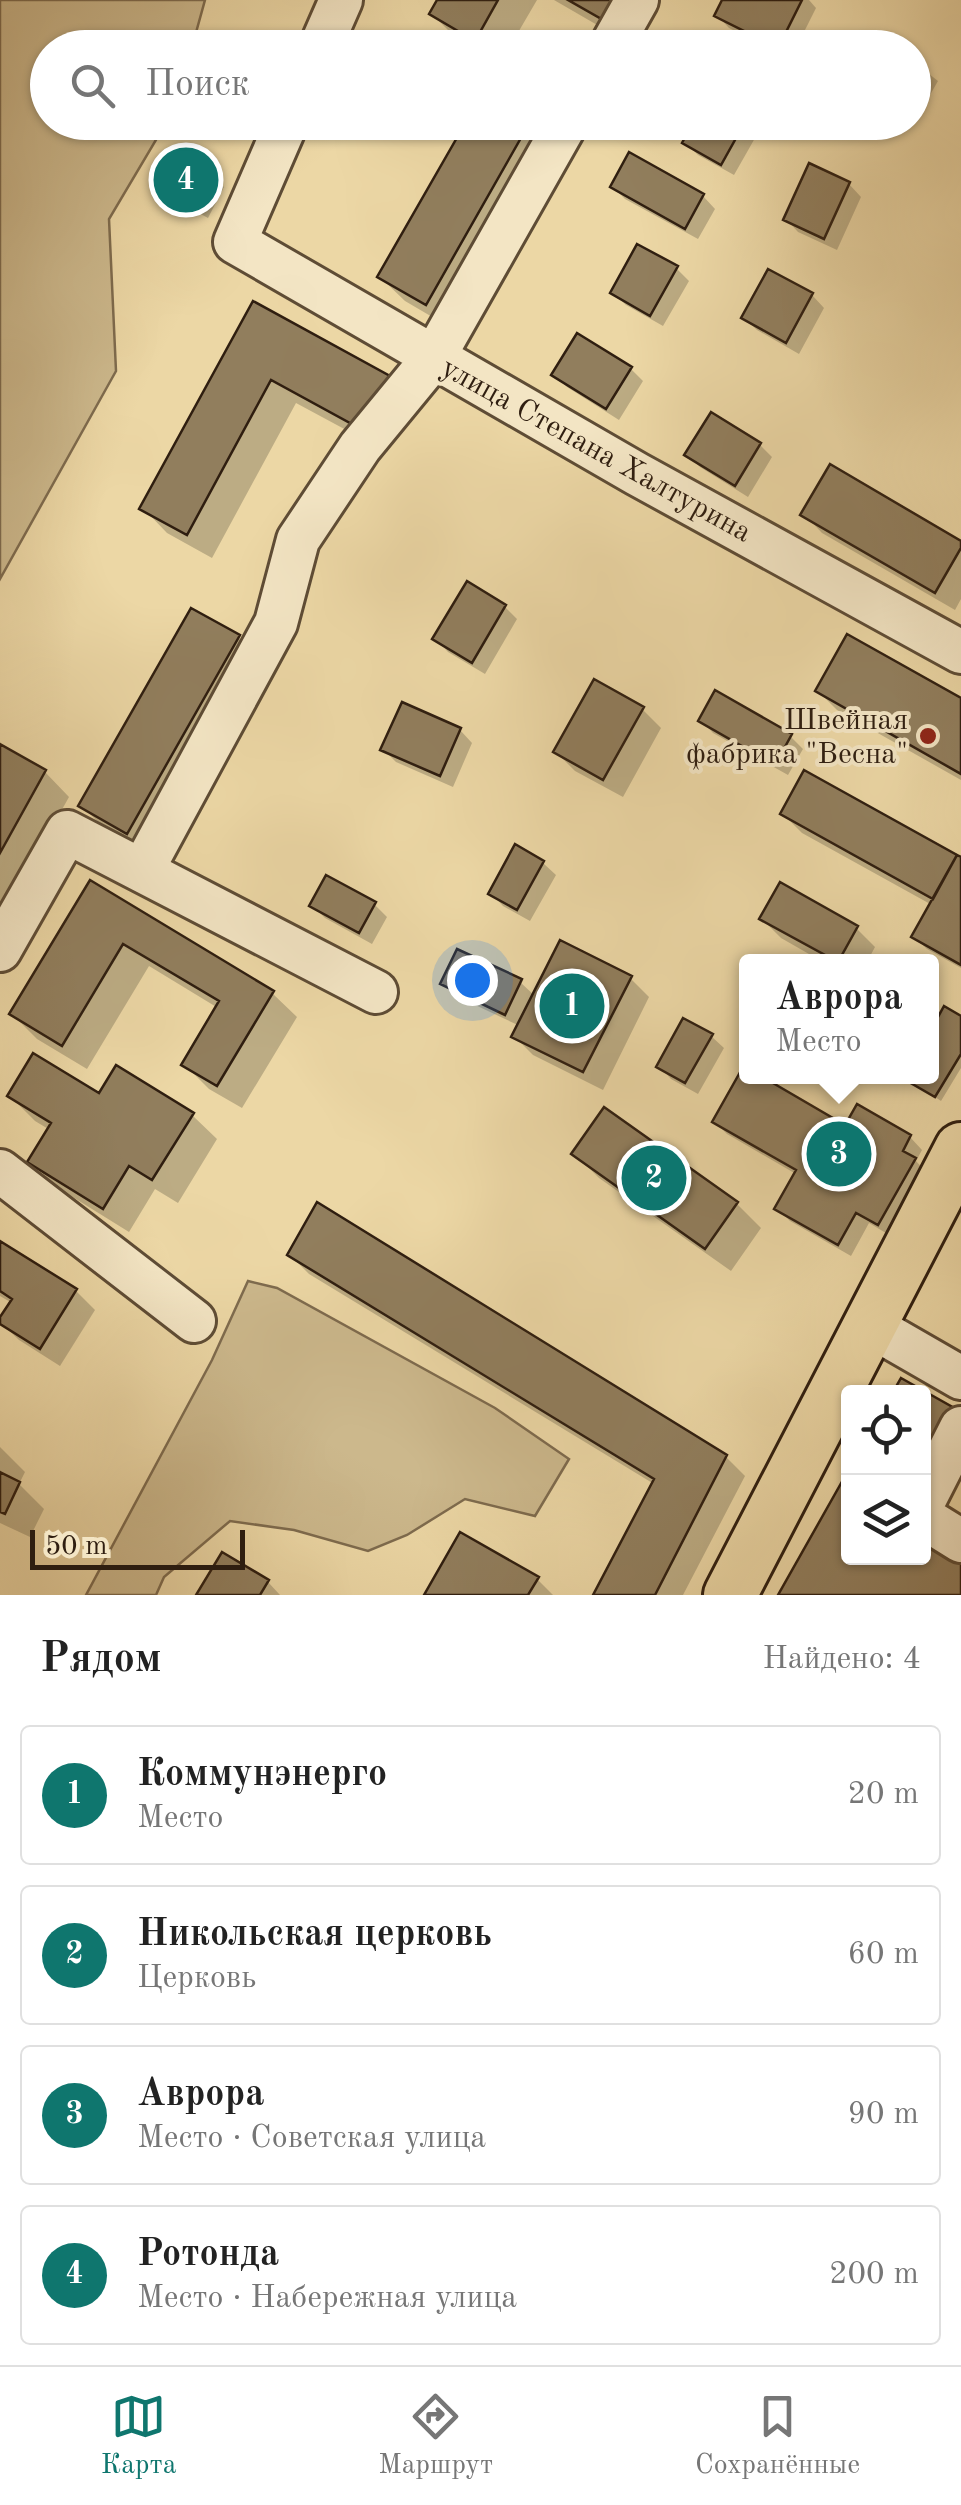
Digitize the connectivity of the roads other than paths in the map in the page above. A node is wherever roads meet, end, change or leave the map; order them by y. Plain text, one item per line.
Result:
1 (340, 0) edge
2 (637, 0) edge
3 (328, 30) edge
4 (620, 30) edge
5 (280, 140) edge
6 (557, 140) edge
7 (434, 357) junction
8 (961, 652) edge
9 (143, 869) junction
10 (0, 950) edge
11 (376, 992) dead end
12 (961, 1149) edge
13 (0, 1171) edge
14 (194, 1321) dead end
15 (870, 1326) junction
16 (961, 1378) edge
17 (961, 1428) edge
18 (931, 1488) edge
19 (931, 1522) edge
20 (961, 1541) edge
21 (730, 1595) edge

1 - 3 street
2 - 4 street
5 - 7 street, улица Степана Халтурина
6 - 7 street
7 - 8 street, улица Степана Халтурина
7 - 9 street
9 - 10 street
9 - 11 street
12 - 15 main road
13 - 14 street
15 - 16 street
15 - 21 main road
17 - 18 street
19 - 20 street

